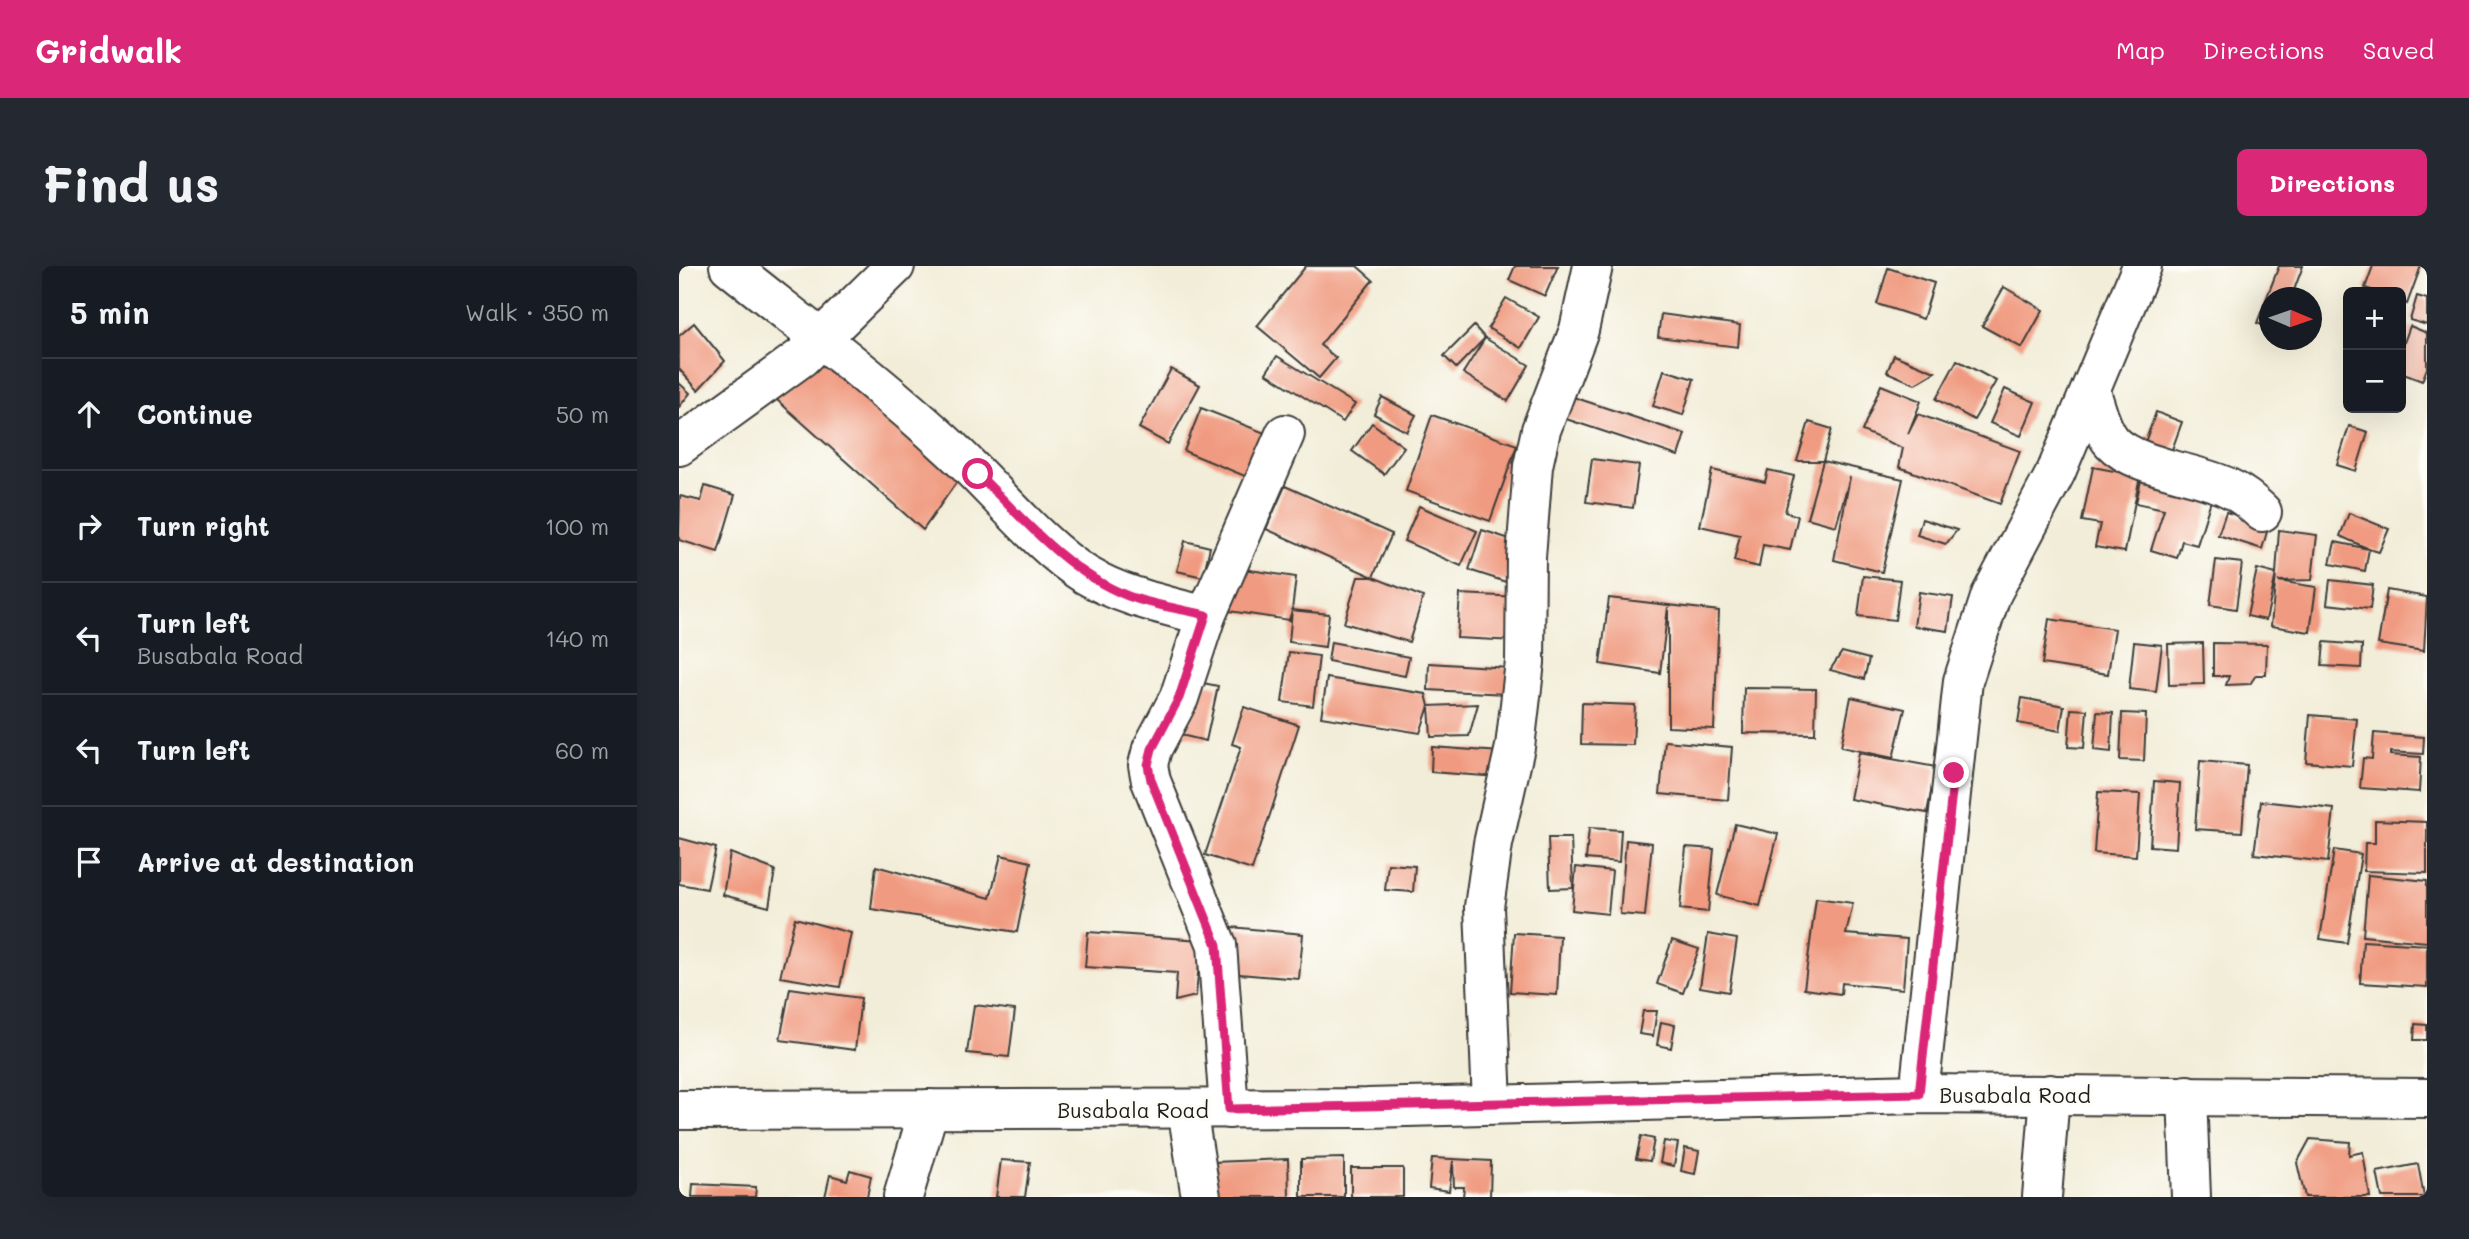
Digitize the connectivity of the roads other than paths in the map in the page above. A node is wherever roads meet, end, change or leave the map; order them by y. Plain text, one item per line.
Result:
1 (729, 266) edge
2 (895, 266) edge
3 (1593, 266) edge
4 (2131, 271) edge
5 (823, 338) junction
6 (2091, 392) junction
7 (1285, 434) dead end
8 (679, 446) edge
9 (2262, 512) dead end
10 (1206, 615) junction
11 (1919, 1094) junction
12 (2050, 1094) junction
13 (2187, 1095) junction
14 (2427, 1098) edge
15 (1492, 1104) junction
16 (929, 1109) junction
17 (1229, 1109) junction
18 (679, 1110) edge
19 (1187, 1110) junction
20 (903, 1197) edge
21 (1201, 1197) edge
22 (2042, 1197) edge
23 (2191, 1197) edge

1 - 5 street
2 - 5 street
3 - 15 street
4 - 6 street
5 - 8 street
5 - 10 street
6 - 9 street
6 - 11 street
7 - 10 street
10 - 17 street
11 - 12 street, Busabala Road
11 - 15 street, Busabala Road
12 - 13 street, Busabala Road
12 - 22 street
13 - 14 street, Busabala Road
13 - 23 street
15 - 17 street, Busabala Road
16 - 18 street, Busabala Road
16 - 19 street, Busabala Road
16 - 20 street
17 - 19 street, Busabala Road
19 - 21 street

